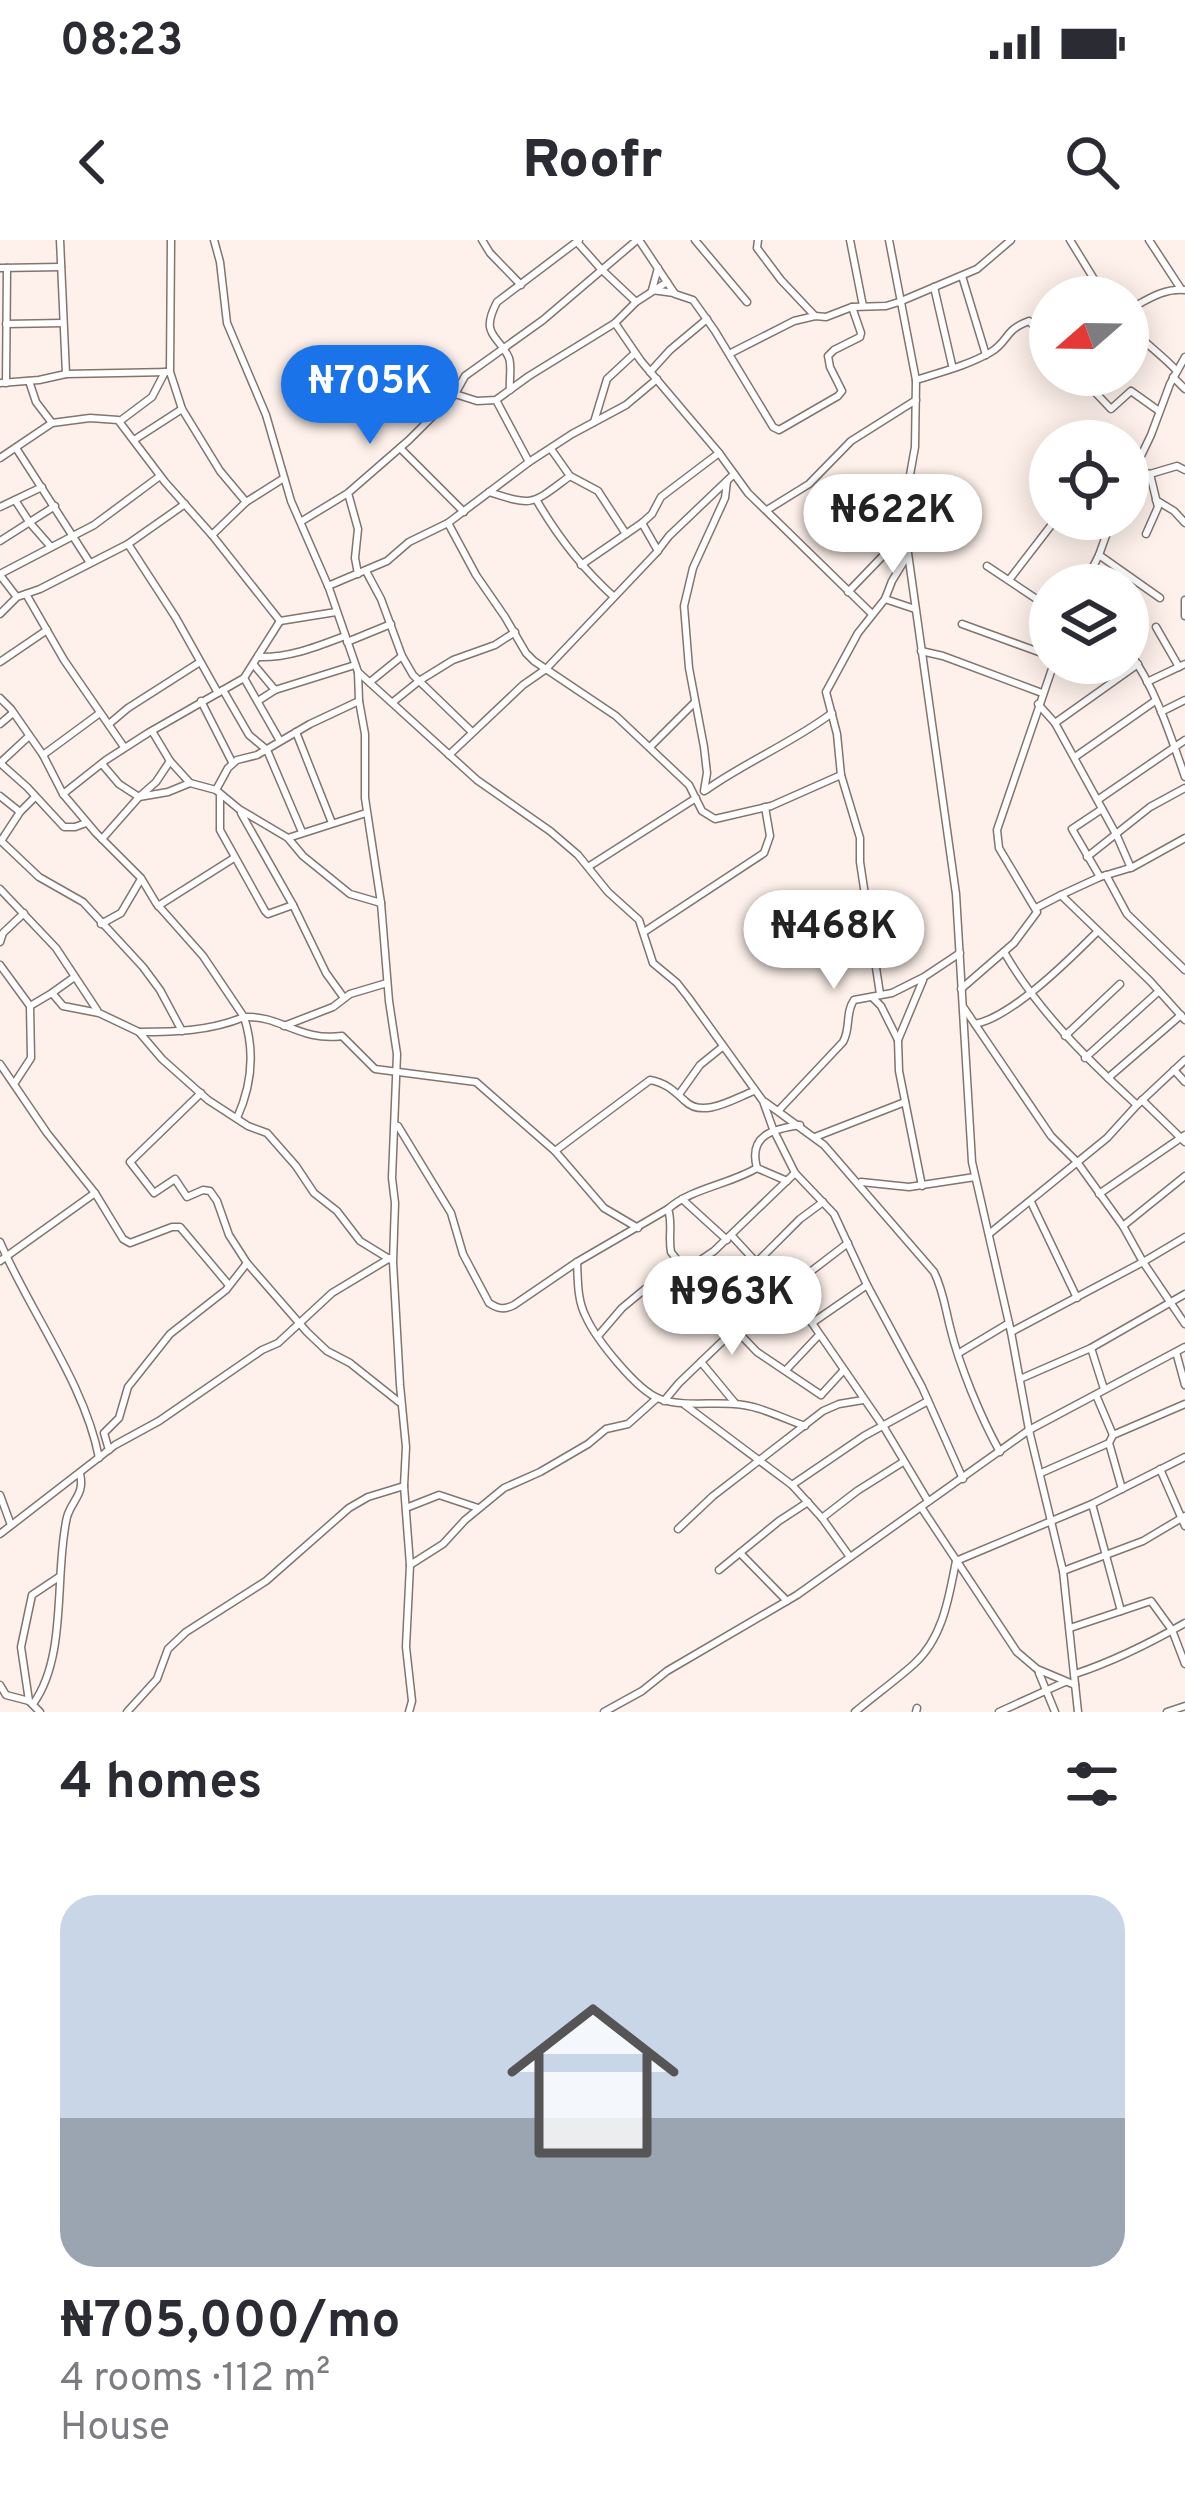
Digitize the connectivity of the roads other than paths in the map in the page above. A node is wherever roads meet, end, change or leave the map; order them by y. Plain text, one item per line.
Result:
1 (60, 240) edge
2 (171, 240) edge
3 (214, 240) edge
4 (482, 240) edge
5 (560, 240) edge
6 (638, 240) edge
7 (695, 240) edge
8 (758, 240) edge
9 (850, 240) edge
10 (890, 240) edge
11 (1011, 240) edge
12 (1070, 240) edge
13 (1149, 240) edge
14 (578, 241) edge
15 (569, 248) junction
16 (61, 267) junction
17 (3, 268) edge
18 (658, 268) junction
19 (601, 269) junction
20 (962, 276) junction
21 (1092, 276) edge
22 (667, 282) junction
23 (521, 285) junction
24 (934, 287) junction
25 (1183, 289) edge
26 (652, 290) junction
27 (675, 294) junction
28 (1149, 298) edge
29 (636, 302) junction
30 (747, 302) dead end
31 (899, 302) junction
32 (863, 306) junction
33 (852, 307) junction
34 (815, 316) junction
35 (706, 319) junction
36 (1029, 321) edge
37 (64, 323) junction
38 (615, 323) junction
39 (6, 324) junction
40 (1149, 348) edge
41 (503, 350) junction
42 (635, 353) junction
43 (731, 353) junction
44 (986, 355) junction
45 (1185, 358) edge
46 (952, 367) junction
47 (167, 372) junction
48 (650, 372) junction
49 (66, 374) junction
50 (1175, 374) junction
51 (657, 380) junction
52 (916, 380) junction
53 (29, 381) junction
54 (3, 383) edge
55 (1185, 389) edge
56 (509, 390) junction
57 (455, 394) junction
58 (1099, 396) edge
59 (1125, 396) edge
60 (1138, 396) edge
61 (496, 400) junction
62 (916, 400) junction
63 (182, 410) junction
64 (1159, 410) junction
65 (120, 421) junction
66 (594, 422) junction
67 (52, 423) junction
68 (1149, 433) edge
69 (133, 440) junction
70 (16, 448) junction
71 (400, 448) junction
72 (550, 448) junction
73 (718, 453) junction
74 (0, 458) edge
75 (529, 462) junction
76 (1185, 470) edge
77 (734, 474) junction
78 (1150, 474) joint
79 (160, 476) junction
80 (570, 476) junction
81 (284, 478) junction
82 (727, 481) junction
83 (42, 487) junction
84 (489, 492) junction
85 (348, 493) junction
86 (14, 500) junction
87 (1156, 500) junction
88 (537, 501) junction
89 (246, 502) junction
90 (184, 504) junction
91 (55, 506) junction
92 (0, 507) edge
93 (767, 510) junction
94 (464, 512) junction
95 (301, 521) junction
96 (642, 523) junction
97 (29, 524) junction
98 (448, 524) junction
99 (1185, 524) edge
100 (1149, 529) edge
101 (906, 532) junction
102 (626, 534) junction
103 (212, 535) junction
104 (74, 540) junction
105 (1040, 540) edge
106 (1105, 540) edge
107 (0, 541) edge
108 (128, 544) junction
109 (51, 547) junction
110 (658, 551) junction
111 (908, 555) junction
112 (1100, 555) junction
113 (90, 563) junction
114 (1095, 564) edge
115 (581, 565) junction
116 (987, 566) dead end
117 (362, 573) junction
118 (0, 575) edge
119 (1009, 580) junction
120 (328, 586) junction
121 (848, 592) junction
122 (1029, 594) edge
123 (21, 596) junction
124 (615, 597) junction
125 (1160, 598) dead end
126 (885, 599) junction
127 (1185, 600) edge
128 (915, 609) junction
129 (336, 612) junction
130 (0, 614) edge
131 (872, 614) junction
132 (1185, 616) edge
133 (280, 621) junction
134 (391, 624) junction
135 (962, 624) dead end
136 (1156, 627) dead end
137 (47, 630) junction
138 (515, 632) junction
139 (346, 639) junction
140 (1029, 650) edge
141 (920, 651) junction
142 (402, 656) junction
143 (255, 661) junction
144 (0, 662) edge
145 (200, 662) junction
146 (1182, 665) edge
147 (356, 669) junction
148 (546, 669) junction
149 (244, 678) junction
150 (419, 681) junction
151 (1149, 681) edge
152 (370, 682) junction
153 (1045, 684) edge
154 (1110, 684) edge
155 (1148, 684) edge
156 (275, 690) junction
157 (220, 692) junction
158 (1042, 693) junction
159 (0, 698) edge
160 (1185, 700) edge
161 (201, 701) junction
162 (258, 701) junction
163 (359, 701) junction
164 (1155, 701) junction
165 (393, 702) junction
166 (694, 703) junction
167 (1038, 704) junction
168 (1161, 712) junction
169 (13, 713) junction
170 (100, 713) junction
171 (832, 713) junction
172 (1055, 723) junction
173 (0, 724) edge
174 (109, 724) junction
175 (152, 730) junction
176 (296, 732) junction
177 (472, 732) junction
178 (29, 736) junction
179 (1185, 740) edge
180 (280, 741) junction
181 (1175, 746) junction
182 (125, 748) junction
183 (650, 748) junction
184 (267, 750) junction
185 (43, 755) junction
186 (449, 755) junction
187 (1074, 758) junction
188 (170, 761) junction
189 (0, 763) edge
190 (232, 763) junction
191 (102, 764) junction
192 (842, 775) junction
193 (1185, 777) edge
194 (190, 783) junction
195 (1185, 788) edge
196 (704, 791) junction
197 (218, 792) junction
198 (63, 794) junction
199 (0, 796) edge
200 (35, 797) junction
201 (139, 797) junction
202 (696, 798) junction
203 (1098, 800) junction
204 (765, 807) junction
205 (239, 809) junction
206 (1103, 809) junction
207 (20, 812) junction
208 (366, 813) junction
209 (86, 823) junction
210 (332, 823) junction
211 (302, 832) junction
212 (1117, 836) junction
213 (288, 838) junction
214 (1185, 838) edge
215 (102, 839) junction
216 (1, 842) edge
217 (1087, 857) junction
218 (235, 858) junction
219 (588, 867) junction
220 (1131, 868) junction
221 (1103, 876) junction
222 (141, 878) junction
223 (0, 889) edge
224 (1061, 895) junction
225 (381, 903) junction
226 (293, 905) junction
227 (158, 906) junction
228 (1036, 908) junction
229 (24, 913) junction
230 (101, 924) junction
231 (644, 932) junction
232 (1097, 932) junction
233 (1, 935) edge
234 (1004, 952) junction
235 (960, 953) junction
236 (0, 965) edge
237 (1185, 970) edge
238 (74, 977) junction
239 (924, 977) junction
240 (387, 983) junction
241 (1120, 984) dead end
242 (961, 989) junction
243 (1030, 991) junction
244 (1160, 992) junction
245 (52, 993) junction
246 (892, 993) junction
247 (875, 994) junction
248 (344, 998) junction
249 (963, 1005) junction
250 (29, 1006) junction
251 (881, 1006) junction
252 (99, 1013) junction
253 (244, 1017) junction
254 (1183, 1017) edge
255 (975, 1024) junction
256 (284, 1026) junction
257 (182, 1031) junction
258 (139, 1032) junction
259 (1065, 1036) junction
260 (898, 1040) junction
261 (722, 1047) junction
262 (1085, 1058) junction
263 (1185, 1060) edge
264 (0, 1064) edge
265 (1174, 1070) junction
266 (395, 1072) junction
267 (1108, 1078) junction
268 (1185, 1082) edge
269 (14, 1084) junction
270 (754, 1090) junction
271 (201, 1093) junction
272 (680, 1094) junction
273 (763, 1102) junction
274 (905, 1102) junction
275 (1140, 1102) junction
276 (779, 1110) junction
277 (237, 1118) junction
278 (396, 1123) junction
279 (800, 1125) junction
280 (772, 1129) junction
281 (815, 1137) junction
282 (1184, 1138) edge
283 (555, 1150) junction
284 (1077, 1162) junction
285 (758, 1168) junction
286 (795, 1174) junction
287 (1185, 1176) edge
288 (975, 1177) junction
289 (857, 1181) junction
290 (788, 1182) junction
291 (922, 1186) junction
292 (95, 1193) junction
293 (1099, 1194) junction
294 (682, 1199) junction
295 (823, 1202) junction
296 (1030, 1202) junction
297 (668, 1209) junction
298 (1123, 1226) junction
299 (638, 1228) junction
300 (989, 1234) junction
301 (1185, 1237) edge
302 (729, 1238) junction
303 (0, 1241) edge
304 (848, 1243) junction
305 (3, 1258) edge
306 (392, 1260) junction
307 (577, 1262) junction
308 (1143, 1262) junction
309 (247, 1263) junction
310 (756, 1263) junction
311 (686, 1270) junction
312 (228, 1284) junction
313 (867, 1285) junction
314 (782, 1290) junction
315 (1185, 1294) edge
316 (1077, 1298) junction
317 (1171, 1302) junction
318 (300, 1321) junction
319 (812, 1323) junction
320 (1185, 1324) edge
321 (1010, 1327) junction
322 (735, 1331) junction
323 (819, 1335) junction
324 (598, 1336) junction
325 (1185, 1347) edge
326 (1090, 1348) junction
327 (1176, 1352) junction
328 (959, 1353) junction
329 (701, 1362) junction
330 (786, 1370) junction
331 (843, 1370) junction
332 (1020, 1379) junction
333 (1185, 1384) edge
334 (1100, 1392) junction
335 (821, 1395) junction
336 (660, 1399) junction
337 (863, 1400) junction
338 (928, 1401) junction
339 (683, 1403) junction
340 (735, 1403) junction
341 (1185, 1404) edge
342 (401, 1405) junction
343 (823, 1411) junction
344 (882, 1425) junction
345 (805, 1426) junction
346 (1029, 1430) junction
347 (104, 1432) junction
348 (94, 1433) junction
349 (1111, 1439) junction
350 (109, 1450) junction
351 (1000, 1452) junction
352 (1185, 1457) edge
353 (99, 1458) junction
354 (761, 1460) junction
355 (904, 1462) junction
356 (1160, 1469) junction
357 (1041, 1473) junction
358 (80, 1474) junction
359 (963, 1479) junction
360 (791, 1485) junction
361 (404, 1486) junction
362 (1122, 1490) junction
363 (0, 1495) edge
364 (808, 1502) junction
365 (924, 1504) junction
366 (1092, 1504) junction
367 (406, 1508) junction
368 (478, 1508) junction
369 (822, 1518) junction
370 (1184, 1520) edge
371 (1052, 1521) junction
372 (11, 1525) junction
373 (679, 1529) dead end
374 (0, 1534) edge
375 (740, 1553) junction
376 (1106, 1555) junction
377 (850, 1557) junction
378 (956, 1561) junction
379 (410, 1565) junction
380 (719, 1570) dead end
381 (1063, 1571) junction
382 (61, 1576) junction
383 (788, 1600) junction
384 (1121, 1611) junction
385 (1185, 1622) edge
386 (1070, 1628) junction
387 (1172, 1630) junction
388 (1185, 1664) edge
389 (1037, 1669) junction
390 (1074, 1674) junction
391 (1065, 1682) junction
392 (0, 1685) edge
393 (1075, 1685) junction
394 (1047, 1690) junction
395 (31, 1702) junction
396 (1185, 1706) edge
397 (40, 1712) edge
398 (127, 1712) edge
399 (410, 1712) edge
400 (604, 1712) edge
401 (855, 1712) edge
402 (999, 1712) edge
403 (1055, 1712) edge
404 (1078, 1712) edge
405 (1168, 1712) edge

1 - 16 street
2 - 47 street
3 - 81 street
4 - 23 street
5 - 15 street
6 - 18 street
6 - 19 street
7 - 30 street
8 - 34 street
9 - 32 street
10 - 31 street
11 - 20 street
12 - 21 street
13 - 25 street
14 - 15 street
14 - 19 street
15 - 23 street
16 - 17 street
16 - 37 street
17 - 39 street
18 - 22 street
18 - 26 street
19 - 29 street
19 - 41 street
20 - 24 street
20 - 44 street
22 - 26 street
22 - 27 street
23 - 41 street
24 - 31 street
24 - 46 street
25 - 28 street
26 - 27 street
26 - 29 street
27 - 35 street
29 - 38 street
31 - 32 street
31 - 52 street
32 - 33 street
33 - 34 street
33 - 43 street
34 - 43 street
35 - 43 street
35 - 48 street
36 - 44 street
37 - 39 street
37 - 49 street
38 - 42 street
38 - 56 street
39 - 54 street
40 - 50 street
41 - 56 street
41 - 57 street
42 - 48 street
42 - 66 street
44 - 46 street
45 - 50 street
46 - 52 street
47 - 49 street
47 - 63 street
47 - 65 street
48 - 51 street
49 - 53 street
50 - 55 street
50 - 64 street
51 - 66 street
51 - 73 street
52 - 62 street
53 - 54 street
53 - 67 street
56 - 61 street
57 - 61 street
57 - 71 street
58 - 59 street
60 - 64 street
61 - 75 street
62 - 93 street
62 - 101 street
63 - 69 street
63 - 89 street
64 - 68 street
65 - 67 street
65 - 69 street
66 - 72 street
67 - 70 street
69 - 79 street
70 - 74 street
70 - 83 street
71 - 85 street
71 - 94 street
72 - 75 street
72 - 80 street
73 - 77 street
73 - 96 street
75 - 84 street
76 - 78 street
77 - 82 street
77 - 93 street
78 - 87 street
79 - 90 street
79 - 104 street
80 - 88 street
80 - 102 street
81 - 89 street
81 - 95 street
82 - 110 street
82 - 166 street
83 - 86 street
83 - 91 street
84 - 88 street
84 - 94 street
85 - 95 street
85 - 117 street
86 - 92 street
86 - 97 street
87 - 99 street
87 - 100 street
88 - 115 street
89 - 103 street
90 - 103 street
90 - 108 street
91 - 97 street
91 - 104 street
93 - 121 street
94 - 98 street
95 - 120 street
96 - 102 street
96 - 110 street
97 - 107 street
97 - 109 street
98 - 117 street
98 - 138 street
101 - 111 street
101 - 121 street
102 - 115 street
103 - 133 street
104 - 109 street
104 - 113 street
105 - 119 street
106 - 112 street
108 - 113 street
108 - 145 street
109 - 118 street
110 - 124 street
111 - 126 street
111 - 128 street
112 - 114 street
112 - 125 street
113 - 123 street
115 - 124 street
116 - 119 street
117 - 120 street
117 - 134 street
118 - 123 street
119 - 122 street
120 - 129 street
121 - 131 street
123 - 130 street
123 - 137 street
124 - 148 street
126 - 128 street
126 - 131 street
127 - 132 street
128 - 141 street
129 - 133 street
129 - 139 street
131 - 171 street
133 - 143 street
134 - 139 street
134 - 142 street
135 - 140 street
136 - 146 street
137 - 144 street
137 - 170 street
138 - 148 street
138 - 150 street
139 - 143 street
139 - 147 street
141 - 158 street
141 - 235 street
142 - 150 street
142 - 152 street
143 - 149 street
143 - 156 street
145 - 157 street
145 - 174 street
146 - 151 street
147 - 152 street
147 - 156 street
147 - 163 street
148 - 177 street
148 - 183 street
149 - 157 street
149 - 162 street
150 - 165 street
150 - 177 street
152 - 165 street
153 - 158 street
154 - 172 street
155 - 164 street
156 - 162 street
157 - 161 street
157 - 184 street
158 - 167 street
159 - 169 street
160 - 168 street
161 - 175 street
161 - 190 street
162 - 180 street
163 - 176 street
163 - 208 street
164 - 168 street
164 - 187 street
165 - 186 street
166 - 183 street
166 - 196 street
167 - 172 street
167 - 228 street
168 - 181 street
169 - 173 street
169 - 178 street
170 - 174 street
170 - 185 street
171 - 192 street
171 - 196 street
172 - 187 street
174 - 182 street
175 - 182 street
175 - 188 street
176 - 180 street
176 - 210 street
177 - 186 street
178 - 185 street
178 - 189 street
179 - 181 street
180 - 184 street
181 - 193 street
181 - 203 street
182 - 191 street
183 - 202 street
184 - 190 street
184 - 211 street
185 - 198 street
186 - 219 street
187 - 203 street
188 - 194 street
188 - 201 street
189 - 200 street
190 - 197 street
191 - 198 street
191 - 201 street
192 - 204 street
192 - 247 street
194 - 197 street
194 - 201 street
195 - 212 street
196 - 202 street
197 - 205 street
197 - 218 street
198 - 209 street
199 - 207 street
200 - 207 street
200 - 209 street
201 - 215 street
202 - 204 street
202 - 219 street
203 - 206 street
204 - 231 street
205 - 213 street
205 - 226 street
206 - 212 street
206 - 217 street
207 - 216 street
208 - 210 street
208 - 225 street
209 - 215 street
210 - 211 street
211 - 213 street
212 - 217 street
212 - 220 street
213 - 225 street
214 - 220 street
215 - 222 street
216 - 230 street
217 - 221 street
218 - 226 street
218 - 227 street
219 - 231 street
220 - 221 street
221 - 224 street
221 - 237 street
222 - 227 street
222 - 230 street
223 - 229 street
224 - 228 street
224 - 232 street
225 - 240 street
226 - 248 street
227 - 253 street
228 - 234 street
229 - 233 street
229 - 238 street
230 - 257 street
231 - 261 street
232 - 243 street
232 - 244 street
234 - 242 street
234 - 243 street
235 - 239 street
235 - 242 street
236 - 250 street
238 - 245 street
238 - 252 street
239 - 246 street
239 - 260 street
240 - 248 street
240 - 266 street
241 - 259 street
242 - 249 street
243 - 255 street
243 - 259 street
244 - 254 street
244 - 262 street
245 - 250 street
245 - 252 street
246 - 247 street
246 - 251 street
247 - 251 street
247 - 276 street
248 - 256 street
249 - 255 street
249 - 288 street
250 - 269 street
251 - 260 street
252 - 258 street
253 - 256 street
253 - 257 street
253 - 277 street
254 - 267 street
255 - 284 street
256 - 266 street
257 - 258 street
258 - 271 street
259 - 262 street
260 - 274 street
261 - 270 street
261 - 272 street
262 - 267 street
263 - 265 street
264 - 269 street
265 - 268 street
265 - 275 street
266 - 278 street
266 - 283 street
267 - 275 street
269 - 292 street
270 - 272 street
270 - 273 street
271 - 277 street
271 - 309 street
272 - 283 street
273 - 276 street
273 - 280 street
274 - 281 street
274 - 291 street
275 - 282 street
275 - 284 street
276 - 279 street
277 - 306 street
278 - 306 street
278 - 307 street
279 - 280 street
279 - 281 street
280 - 285 street
280 - 286 street
281 - 289 street
282 - 293 street
283 - 299 street
284 - 293 street
284 - 296 street
285 - 290 street
285 - 294 street
286 - 290 street
286 - 295 street
287 - 298 street
288 - 291 street
288 - 300 street
289 - 291 street
289 - 328 street
290 - 302 street
292 - 305 street
292 - 312 street
293 - 298 street
294 - 297 street
294 - 302 street
295 - 304 street
295 - 310 street
296 - 300 street
296 - 316 street
297 - 299 street
297 - 311 street
298 - 308 street
299 - 307 street
300 - 321 street
301 - 308 street
302 - 310 street
302 - 311 street
303 - 305 street
304 - 313 street
304 - 314 street
305 - 348 street
306 - 318 street
306 - 342 street
307 - 324 street
308 - 316 street
308 - 317 street
309 - 312 street
309 - 318 street
310 - 314 street
311 - 322 street
311 - 324 street
312 - 347 street
313 - 319 street
313 - 338 street
314 - 319 street
314 - 322 street
315 - 317 street
316 - 321 street
317 - 320 street
317 - 326 street
318 - 342 street
318 - 350 street
319 - 323 street
321 - 328 street
321 - 332 street
322 - 329 street
322 - 330 street
323 - 330 street
323 - 331 street
324 - 336 street
325 - 327 street
326 - 332 street
326 - 334 street
327 - 333 street
327 - 334 street
328 - 351 street
329 - 336 street
329 - 340 street
330 - 335 street
331 - 335 street
331 - 337 street
332 - 346 street
334 - 346 street
334 - 349 street
335 - 343 street
336 - 339 street
336 - 368 street
337 - 343 street
337 - 344 street
338 - 344 street
338 - 359 street
339 - 340 street
339 - 354 street
340 - 345 street
341 - 349 street
342 - 361 street
343 - 345 street
344 - 355 street
344 - 360 street
345 - 354 street
346 - 351 street
346 - 357 street
347 - 348 street
347 - 350 street
348 - 353 street
349 - 357 street
349 - 362 street
350 - 353 street
351 - 359 street
352 - 356 street
353 - 358 street
354 - 360 street
354 - 373 street
355 - 365 street
355 - 369 street
356 - 362 street
356 - 370 street
357 - 371 street
358 - 372 street
358 - 382 street
359 - 365 street
360 - 364 street
361 - 367 street
361 - 398 street
362 - 366 street
363 - 372 street
364 - 369 street
364 - 375 street
365 - 377 street
365 - 378 street
366 - 371 street
366 - 376 street
367 - 368 street
367 - 379 street
368 - 379 street
369 - 377 street
370 - 376 street
371 - 378 street
371 - 381 street
372 - 374 street
375 - 380 street
375 - 383 street
376 - 381 street
376 - 384 street
377 - 383 street
378 - 389 street
378 - 401 street
379 - 399 street
381 - 386 street
382 - 395 street
382 - 395 street
383 - 400 street
384 - 386 street
384 - 387 street
385 - 387 street
386 - 390 street
387 - 388 street
387 - 390 street
389 - 391 street
389 - 394 street
390 - 393 street
391 - 393 street
391 - 394 street
392 - 395 street
393 - 404 street
394 - 402 street
394 - 403 street
395 - 397 street
396 - 405 street

